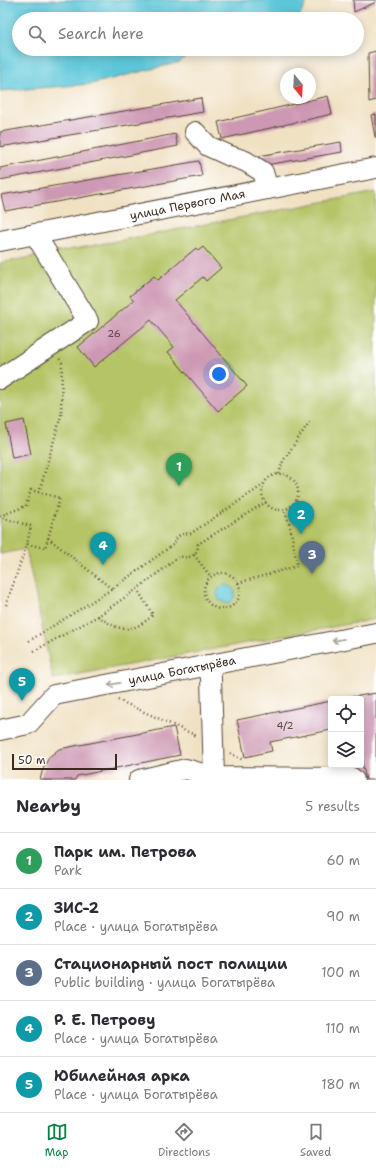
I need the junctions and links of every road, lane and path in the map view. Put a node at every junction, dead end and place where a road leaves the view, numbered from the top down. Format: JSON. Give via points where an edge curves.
{"nodes":[{"id":1,"x":194,"y":132,"type":"dead end"},
{"id":2,"x":376,"y":168,"type":"edge"},
{"id":3,"x":268,"y":189,"type":"junction"},
{"id":4,"x":35,"y":234,"type":"junction"},
{"id":5,"x":0,"y":241,"type":"edge"},
{"id":6,"x":51,"y":346,"type":"junction"},
{"id":7,"x":0,"y":379,"type":"edge"},
{"id":8,"x":310,"y":421,"type":"dead end"},
{"id":9,"x":279,"y":474,"type":"junction"},
{"id":10,"x":263,"y":486,"type":"junction"},
{"id":11,"x":39,"y":492,"type":"junction"},
{"id":12,"x":266,"y":502,"type":"junction"},
{"id":13,"x":284,"y":509,"type":"junction"},
{"id":14,"x":0,"y":516,"type":"edge"},
{"id":15,"x":48,"y":538,"type":"junction"},
{"id":16,"x":27,"y":544,"type":"junction"},
{"id":17,"x":194,"y":555,"type":"junction"},
{"id":18,"x":211,"y":577,"type":"junction"},
{"id":19,"x":238,"y":584,"type":"junction"},
{"id":20,"x":112,"y":589,"type":"junction"},
{"id":21,"x":137,"y":589,"type":"junction"},
{"id":22,"x":6,"y":605,"type":"dead end"},
{"id":23,"x":98,"y":616,"type":"junction"},
{"id":24,"x":376,"y":633,"type":"edge"},
{"id":25,"x":29,"y":641,"type":"dead end"},
{"id":26,"x":34,"y":651,"type":"dead end"},
{"id":27,"x":208,"y":665,"type":"junction"},
{"id":28,"x":116,"y":700,"type":"dead end"},
{"id":29,"x":0,"y":730,"type":"edge"},
{"id":30,"x":213,"y":742,"type":"junction"},
{"id":31,"x":245,"y":762,"type":"dead end"},
{"id":32,"x":214,"y":777,"type":"junction"},
{"id":33,"x":139,"y":780,"type":"edge"},
{"id":34,"x":354,"y":780,"type":"edge"}],
"edges":[{"from":1,"to":3,"type":"street","via":[[208,146],[245,161],[262,172]]},
{"from":2,"to":3,"type":"street","name":"улица Первого Мая"},
{"from":3,"to":4,"type":"street","name":"улица Первого Мая"},
{"from":4,"to":5,"type":"street","name":"улица Первого Мая"},
{"from":4,"to":6,"type":"street","via":[[88,321]]},
{"from":6,"to":7,"type":"street"},
{"from":6,"to":11,"type":"path","via":[[62,363],[61,416]]},
{"from":8,"to":9,"type":"path","via":[[283,461]]},
{"from":9,"to":10,"type":"path","via":[[270,477]]},
{"from":9,"to":13,"type":"path","via":[[292,479],[298,491],[293,504]]},
{"from":10,"to":12,"type":"path"},
{"from":10,"to":20,"type":"path","via":[[190,534],[180,535],[174,544]]},
{"from":11,"to":14,"type":"path","via":[[31,490],[26,506]]},
{"from":11,"to":15,"type":"path","via":[[60,498]]},
{"from":12,"to":13,"type":"path","via":[[274,508]]},
{"from":12,"to":17,"type":"path","via":[[198,544]]},
{"from":13,"to":19,"type":"path","via":[[291,530],[297,566]]},
{"from":14,"to":16,"type":"path","via":[[31,526]]},
{"from":15,"to":16,"type":"path","via":[[45,548]]},
{"from":15,"to":20,"type":"path"},
{"from":16,"to":22,"type":"path"},
{"from":17,"to":18,"type":"path"},
{"from":17,"to":21,"type":"path","via":[[188,558],[180,556]]},
{"from":18,"to":19,"type":"path","via":[[221,573],[228,574]]},
{"from":18,"to":19,"type":"path","via":[[205,585],[205,596],[210,604],[219,609],[230,607],[237,600],[240,590]]},
{"from":20,"to":25,"type":"path"},
{"from":21,"to":23,"type":"path"},
{"from":21,"to":23,"type":"path","via":[[153,615],[149,619],[127,630]]},
{"from":23,"to":26,"type":"path"},
{"from":24,"to":27,"type":"street","name":"улица Богатырёва","one_way":true},
{"from":27,"to":29,"type":"street","name":"улица Богатырёва","one_way":true,"via":[[54,695],[28,724]]},
{"from":27,"to":30,"type":"street","via":[[211,678]]},
{"from":28,"to":30,"type":"path"},
{"from":30,"to":31,"type":"path"},
{"from":30,"to":32,"type":"street"},
{"from":32,"to":33,"type":"street","via":[[186,769]]},
{"from":32,"to":34,"type":"street"}]}
